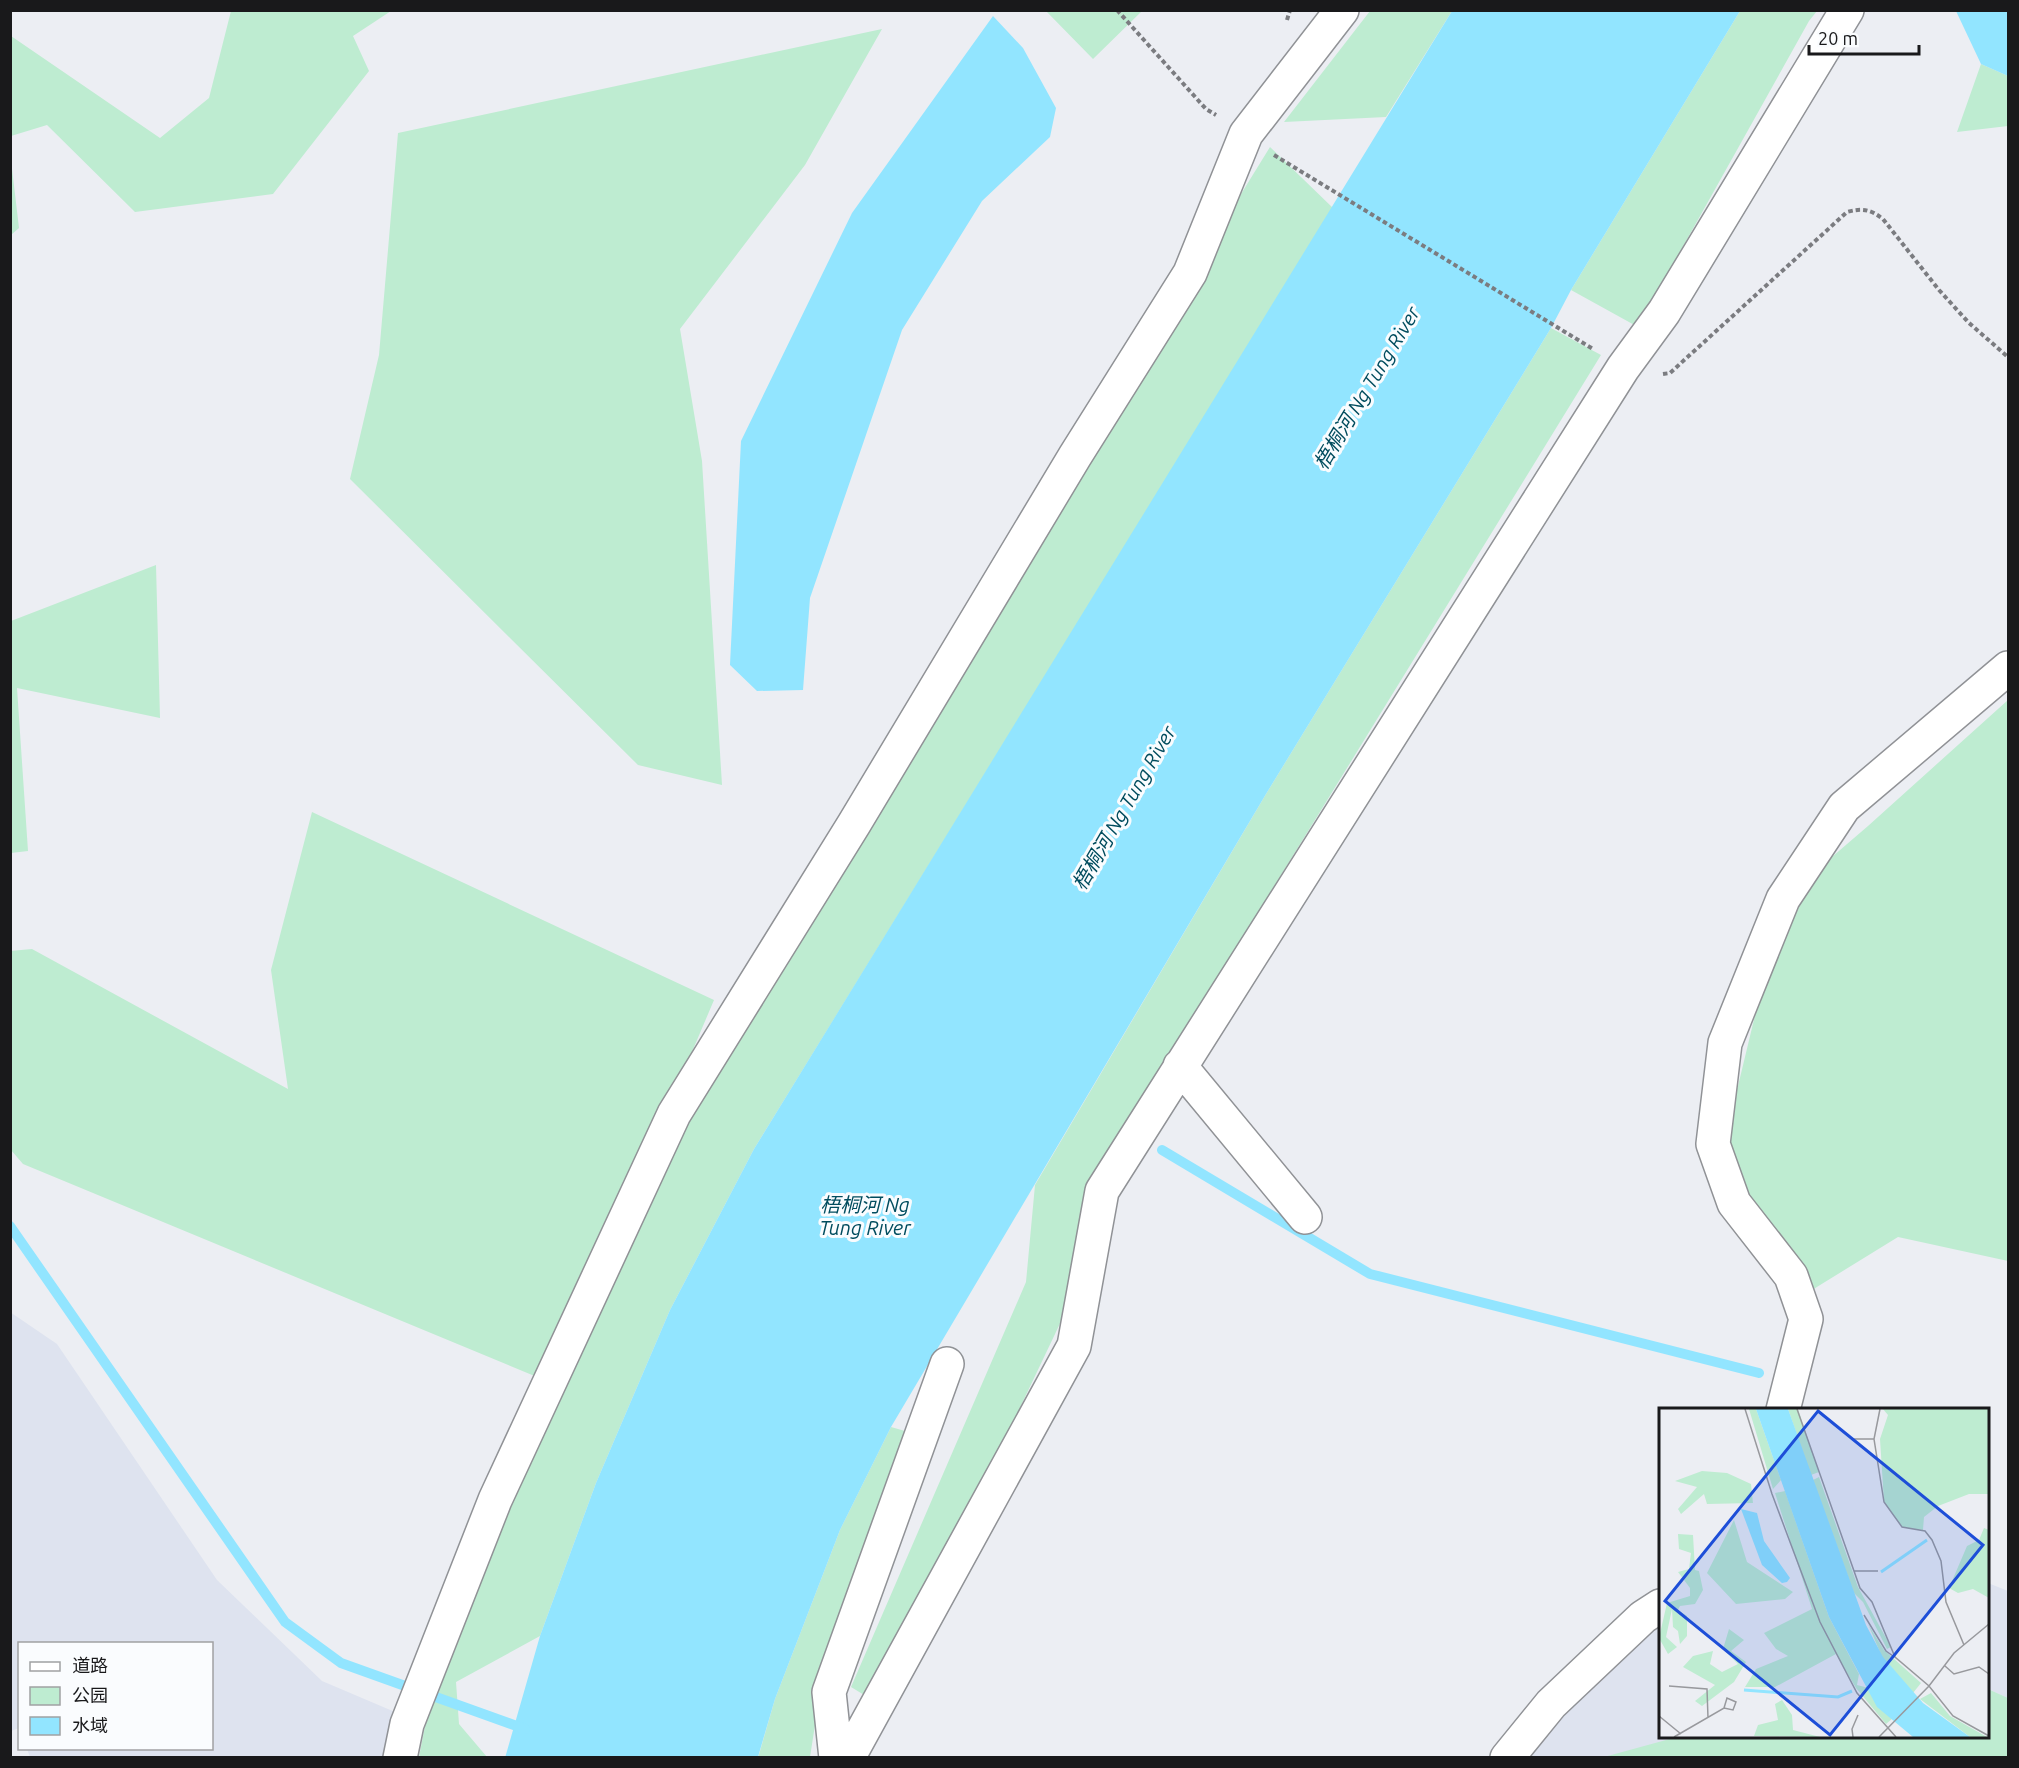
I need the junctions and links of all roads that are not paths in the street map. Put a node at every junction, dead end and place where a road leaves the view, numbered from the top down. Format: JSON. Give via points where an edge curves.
{"nodes":[{"id":1,"x":1342,"y":10,"type":"edge"},
{"id":2,"x":1847,"y":10,"type":"edge"},
{"id":3,"x":2008,"y":668,"type":"edge"},
{"id":4,"x":1180,"y":1066,"type":"junction"},
{"id":5,"x":1305,"y":1217,"type":"dead end"},
{"id":6,"x":948,"y":1364,"type":"dead end"},
{"id":7,"x":1784,"y":1408,"type":"edge"},
{"id":8,"x":1659,"y":1607,"type":"edge"},
{"id":9,"x":400,"y":1758,"type":"edge"},
{"id":10,"x":836,"y":1758,"type":"edge"},
{"id":11,"x":848,"y":1758,"type":"edge"},
{"id":12,"x":1507,"y":1758,"type":"edge"}],
"edges":[{"from":1,"to":9,"type":"street","via":[[1246,134],[1190,273],[674,1114],[495,1500],[407,1724]]},
{"from":2,"to":4,"type":"street","via":[[1664,312],[1610,360]]},
{"from":3,"to":7,"type":"street","via":[[1844,807],[1783,899],[1725,1043],[1713,1144],[1734,1203],[1791,1276],[1806,1319]]},
{"from":4,"to":5,"type":"street"},
{"from":4,"to":11,"type":"street","via":[[1102,1191],[1074,1346]]},
{"from":6,"to":10,"type":"street","via":[[829,1692]]},
{"from":8,"to":12,"type":"street","via":[[1643,1617],[1551,1704]]}]}
